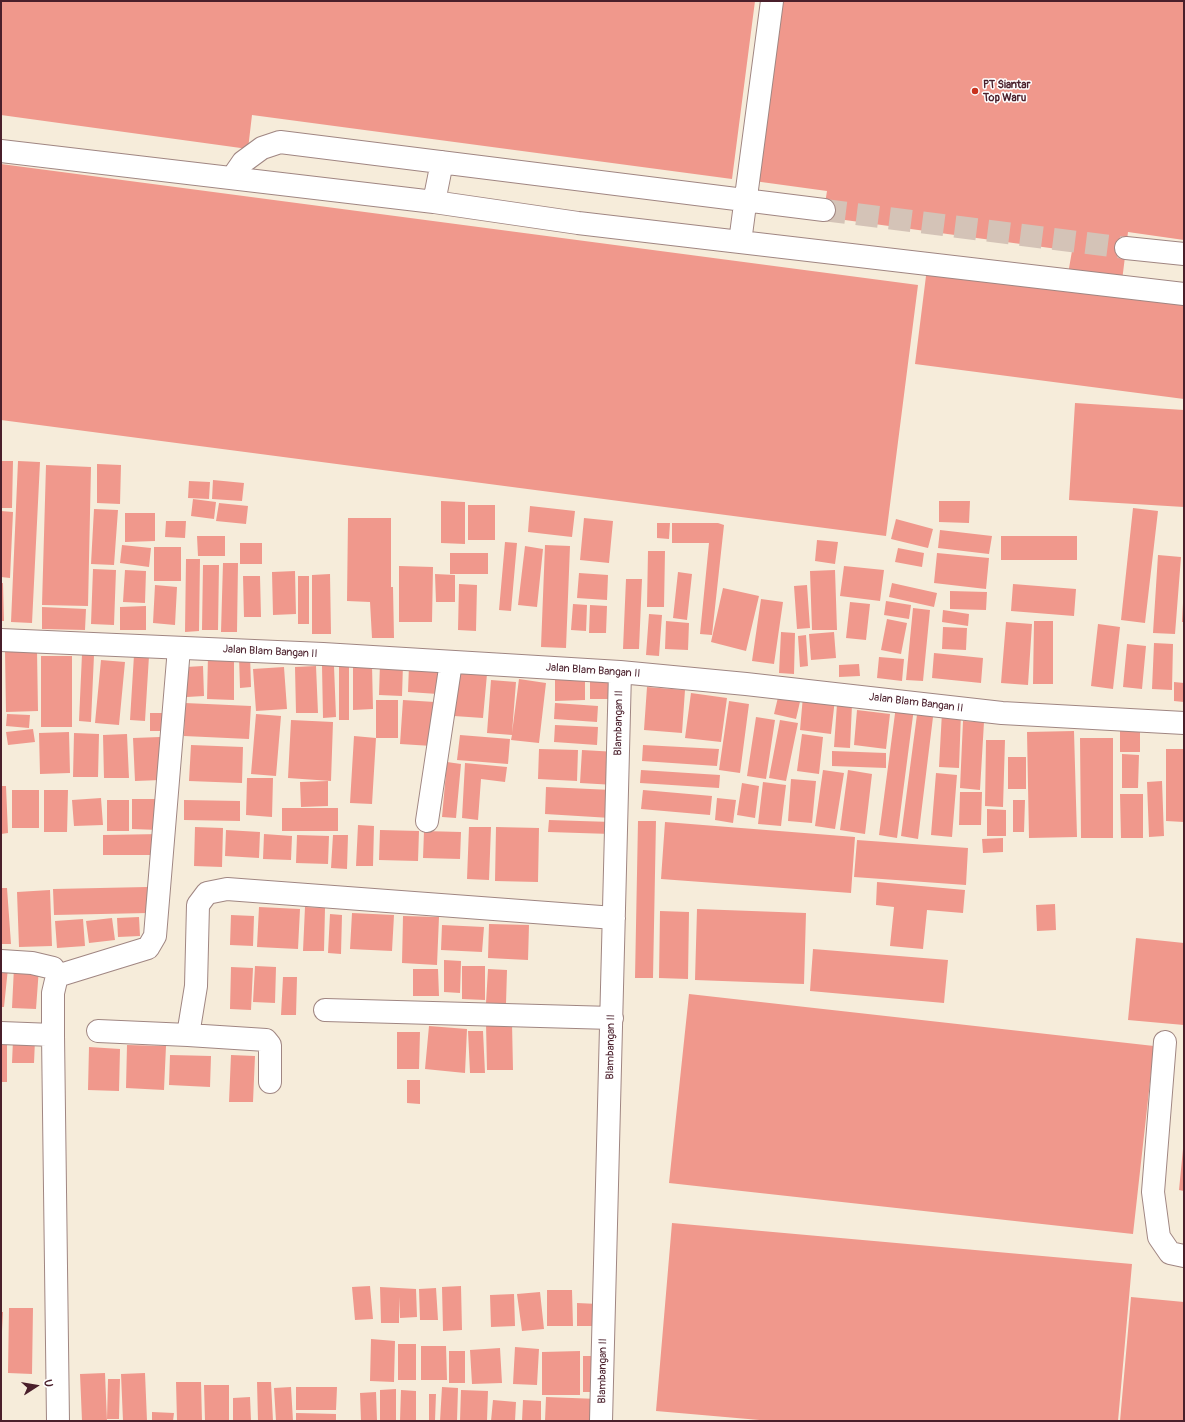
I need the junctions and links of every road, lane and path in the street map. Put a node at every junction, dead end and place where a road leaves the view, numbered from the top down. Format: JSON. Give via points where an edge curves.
{"nodes":[{"id":1,"x":772,"y":1,"type":"edge"},
{"id":2,"x":1,"y":151,"type":"edge"},
{"id":3,"x":442,"y":162,"type":"junction"},
{"id":4,"x":232,"y":178,"type":"junction"},
{"id":5,"x":747,"y":201,"type":"junction"},
{"id":6,"x":434,"y":202,"type":"junction"},
{"id":7,"x":824,"y":210,"type":"tunnel mouth"},
{"id":8,"x":740,"y":242,"type":"junction"},
{"id":9,"x":1126,"y":248,"type":"tunnel mouth"},
{"id":10,"x":1184,"y":254,"type":"edge"},
{"id":11,"x":1184,"y":294,"type":"edge"},
{"id":12,"x":1,"y":640,"type":"edge"},
{"id":13,"x":179,"y":648,"type":"junction"},
{"id":14,"x":451,"y":662,"type":"junction"},
{"id":15,"x":620,"y":672,"type":"junction"},
{"id":16,"x":1184,"y":723,"type":"edge"},
{"id":17,"x":427,"y":821,"type":"dead end"},
{"id":18,"x":614,"y":918,"type":"junction"},
{"id":19,"x":1,"y":960,"type":"edge"},
{"id":20,"x":57,"y":976,"type":"junction"},
{"id":21,"x":325,"y":1010,"type":"dead end"},
{"id":22,"x":612,"y":1018,"type":"junction"},
{"id":23,"x":98,"y":1031,"type":"dead end"},
{"id":24,"x":1,"y":1033,"type":"edge"},
{"id":25,"x":53,"y":1035,"type":"junction"},
{"id":26,"x":188,"y":1035,"type":"junction"},
{"id":27,"x":1165,"y":1042,"type":"dead end"},
{"id":28,"x":270,"y":1082,"type":"dead end"},
{"id":29,"x":1184,"y":1256,"type":"edge"},
{"id":30,"x":58,"y":1421,"type":"edge"},
{"id":31,"x":602,"y":1421,"type":"edge"}],
"edges":[{"from":1,"to":5,"type":"street"},
{"from":2,"to":4,"type":"street"},
{"from":3,"to":4,"type":"street","via":[[280,142],[262,148],[248,159]]},
{"from":3,"to":5,"type":"street"},
{"from":3,"to":6,"type":"street"},
{"from":4,"to":6,"type":"street"},
{"from":5,"to":7,"type":"street"},
{"from":5,"to":8,"type":"street"},
{"from":6,"to":8,"type":"street","via":[[578,223]]},
{"from":8,"to":11,"type":"street"},
{"from":9,"to":10,"type":"street"},
{"from":12,"to":13,"type":"street","name":"Jalan Blam Bangan II"},
{"from":13,"to":14,"type":"street","name":"Jalan Blam Bangan II"},
{"from":13,"to":20,"type":"street","via":[[155,936],[148,948]]},
{"from":14,"to":15,"type":"street","name":"Jalan Blam Bangan II"},
{"from":14,"to":17,"type":"street"},
{"from":15,"to":16,"type":"street","name":"Jalan Blam Bangan II","via":[[1002,713]]},
{"from":15,"to":18,"type":"street","name":"Blambangan II"},
{"from":18,"to":22,"type":"street","name":"Blambangan II"},
{"from":18,"to":26,"type":"street","via":[[227,889],[207,893],[198,905],[196,986]]},
{"from":19,"to":20,"type":"street","via":[[32,962],[53,968]]},
{"from":20,"to":25,"type":"street","via":[[53,993]]},
{"from":21,"to":22,"type":"street"},
{"from":22,"to":31,"type":"street","name":"Blambangan II"},
{"from":23,"to":26,"type":"street"},
{"from":24,"to":25,"type":"street"},
{"from":25,"to":30,"type":"street"},
{"from":26,"to":28,"type":"street","via":[[266,1040],[270,1045]]},
{"from":27,"to":29,"type":"street","via":[[1153,1192],[1159,1237],[1170,1253]]}]}
